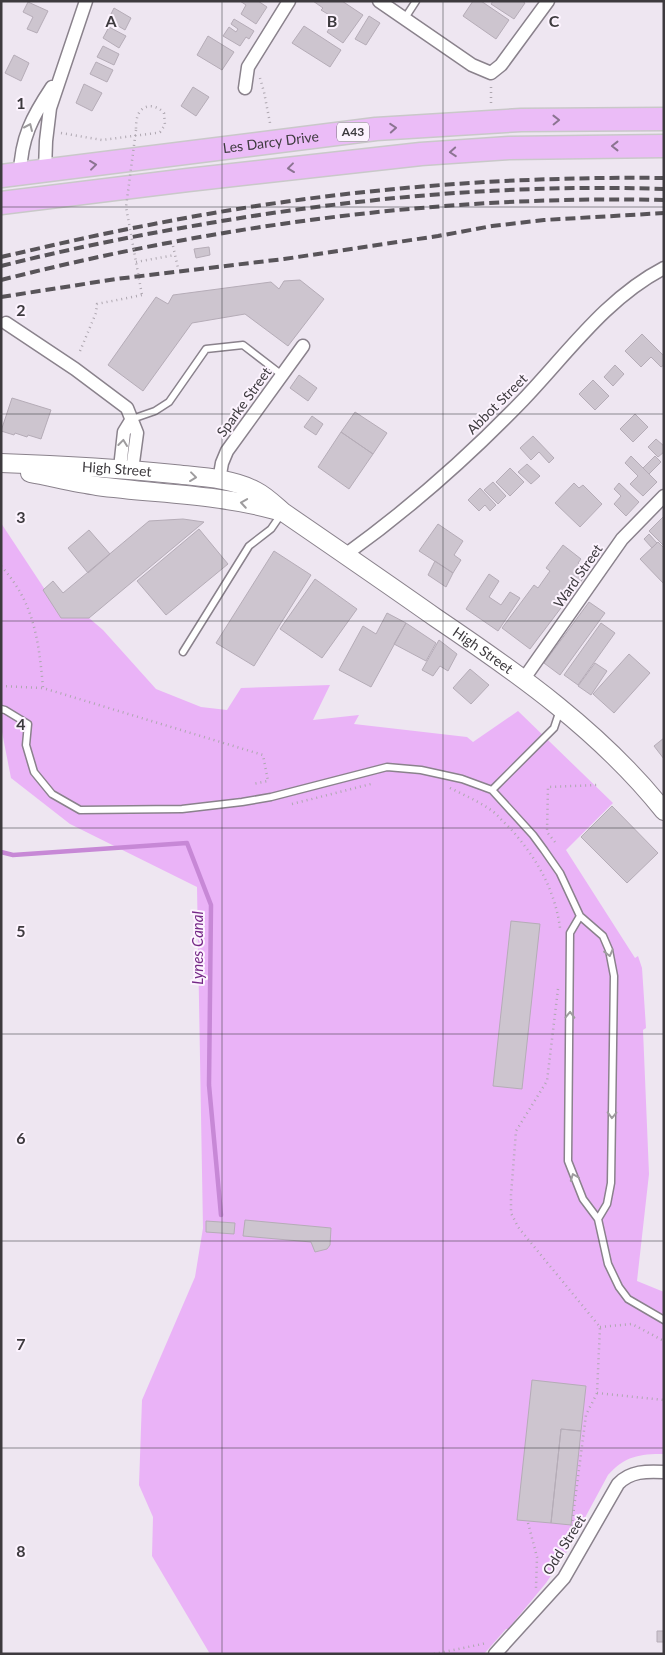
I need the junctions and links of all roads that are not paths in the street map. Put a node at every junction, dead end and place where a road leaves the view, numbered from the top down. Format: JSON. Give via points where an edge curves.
{"nodes":[{"id":1,"x":86,"y":1,"type":"edge"},
{"id":2,"x":289,"y":1,"type":"edge"},
{"id":3,"x":380,"y":1,"type":"edge"},
{"id":4,"x":416,"y":1,"type":"edge"},
{"id":5,"x":548,"y":1,"type":"edge"},
{"id":6,"x":405,"y":18,"type":"junction"},
{"id":7,"x":64,"y":65,"type":"junction"},
{"id":8,"x":245,"y":88,"type":"dead end"},
{"id":9,"x":664,"y":119,"type":"edge"},
{"id":10,"x":664,"y":146,"type":"edge"},
{"id":11,"x":45,"y":171,"type":"junction"},
{"id":12,"x":10,"y":175,"type":"edge"},
{"id":13,"x":47,"y":198,"type":"junction"},
{"id":14,"x":10,"y":203,"type":"edge"},
{"id":15,"x":664,"y":268,"type":"edge"},
{"id":16,"x":6,"y":323,"type":"dead end"},
{"id":17,"x":302,"y":346,"type":"dead end"},
{"id":18,"x":282,"y":375,"type":"junction"},
{"id":19,"x":132,"y":419,"type":"junction"},
{"id":20,"x":1,"y":463,"type":"edge"},
{"id":21,"x":1,"y":468,"type":"edge"},
{"id":22,"x":126,"y":472,"type":"junction"},
{"id":23,"x":52,"y":477,"type":"junction"},
{"id":24,"x":219,"y":480,"type":"junction"},
{"id":25,"x":205,"y":496,"type":"junction"},
{"id":26,"x":664,"y":496,"type":"edge"},
{"id":27,"x":283,"y":512,"type":"junction"},
{"id":28,"x":345,"y":555,"type":"junction"},
{"id":29,"x":183,"y":652,"type":"dead end"},
{"id":30,"x":523,"y":680,"type":"junction"},
{"id":31,"x":561,"y":708,"type":"junction"},
{"id":32,"x":1,"y":709,"type":"edge"},
{"id":33,"x":492,"y":790,"type":"junction"},
{"id":34,"x":664,"y":811,"type":"edge"},
{"id":35,"x":580,"y":916,"type":"junction"},
{"id":36,"x":598,"y":1218,"type":"junction"},
{"id":37,"x":664,"y":1320,"type":"edge"},
{"id":38,"x":664,"y":1472,"type":"edge"},
{"id":39,"x":494,"y":1648,"type":"edge"}],
"edges":[{"from":1,"to":7,"type":"street"},
{"from":2,"to":8,"type":"street","via":[[248,67]]},
{"from":3,"to":6,"type":"street"},
{"from":4,"to":6,"type":"lane"},
{"from":5,"to":6,"type":"street","via":[[501,65],[490,73],[472,65]]},
{"from":7,"to":11,"type":"street","via":[[50,108]]},
{"from":12,"to":7,"type":"street","one_way":true,"via":[[34,114]]},
{"from":11,"to":9,"type":"highway","name":"Les Darcy Drive","number":"A43","one_way":true,"via":[[376,129],[520,120]]},
{"from":10,"to":13,"type":"highway","name":"Les Darcy Drive","number":"A43","one_way":true,"via":[[509,148],[421,154]]},
{"from":11,"to":12,"type":"highway","name":"Les Darcy Drive","number":"A43"},
{"from":11,"to":13,"type":"highway"},
{"from":12,"to":14,"type":"highway"},
{"from":13,"to":14,"type":"highway","name":"Les Darcy Drive","number":"A43"},
{"from":15,"to":28,"type":"street","name":"Abbot Street","via":[[648,276],[612,305],[522,401],[439,481]]},
{"from":16,"to":19,"type":"street","via":[[124,404]]},
{"from":17,"to":18,"type":"street","name":"Sparke Street"},
{"from":18,"to":19,"type":"lane","via":[[243,345],[206,349],[169,402]]},
{"from":18,"to":24,"type":"street","name":"Sparke Street","via":[[227,451]]},
{"from":19,"to":22,"type":"street","via":[[124,432]]},
{"from":20,"to":22,"type":"main road","name":"High Street"},
{"from":21,"to":23,"type":"main road","name":"High Street"},
{"from":22,"to":23,"type":"main road"},
{"from":22,"to":24,"type":"main road","name":"High Street","one_way":true},
{"from":22,"to":25,"type":"main road"},
{"from":23,"to":25,"type":"main road","name":"High Street","via":[[97,486]]},
{"from":24,"to":27,"type":"main road","name":"High Street","via":[[258,492]]},
{"from":27,"to":25,"type":"main road","name":"High Street","one_way":true},
{"from":26,"to":30,"type":"street","name":"Ward Street","via":[[622,539]]},
{"from":27,"to":28,"type":"main road","name":"High Street"},
{"from":27,"to":29,"type":"lane","via":[[271,529],[249,546]]},
{"from":28,"to":30,"type":"main road","name":"High Street"},
{"from":30,"to":31,"type":"main road","name":"High Street"},
{"from":31,"to":33,"type":"lane","via":[[554,728]]},
{"from":31,"to":34,"type":"main road","name":"High Street","via":[[611,752]]},
{"from":32,"to":33,"type":"lane","via":[[28,724],[26,745],[34,772],[52,794],[80,810],[182,809],[242,802],[388,767],[422,770]]},
{"from":33,"to":35,"type":"lane","via":[[544,850],[560,873]]},
{"from":36,"to":35,"type":"lane","one_way":true,"via":[[582,1200],[568,1161],[570,933]]},
{"from":35,"to":36,"type":"lane","one_way":true,"via":[[603,936],[614,976],[611,1183],[607,1204]]},
{"from":36,"to":37,"type":"lane","via":[[608,1264],[628,1299]]},
{"from":38,"to":39,"type":"street","name":"Odd Street","via":[[632,1474],[618,1484],[564,1578]]}]}
